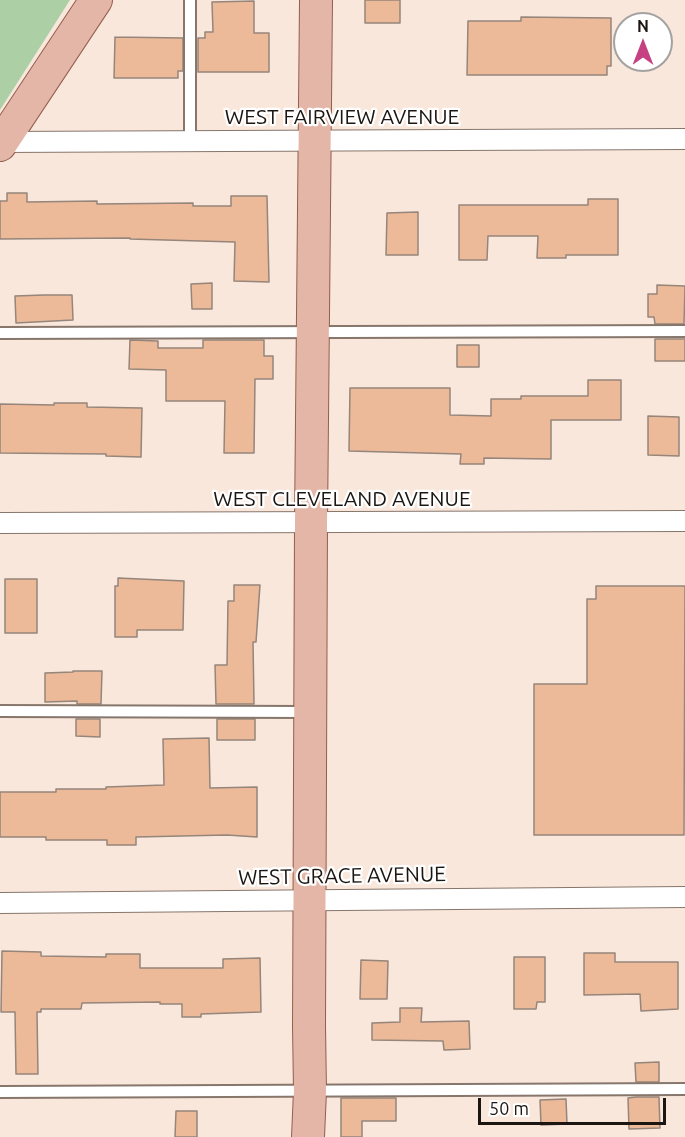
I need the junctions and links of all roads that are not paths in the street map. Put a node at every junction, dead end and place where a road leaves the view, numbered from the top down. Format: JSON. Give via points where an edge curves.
{"nodes":[{"id":1,"x":96,"y":0,"type":"edge"},
{"id":2,"x":190,"y":0,"type":"edge"},
{"id":3,"x":316,"y":0,"type":"edge"},
{"id":4,"x":685,"y":139,"type":"edge"},
{"id":5,"x":190,"y":141,"type":"junction"},
{"id":6,"x":315,"y":141,"type":"junction"},
{"id":7,"x":1,"y":143,"type":"edge"},
{"id":8,"x":313,"y":331,"type":"junction"},
{"id":9,"x":685,"y":331,"type":"edge"},
{"id":10,"x":0,"y":333,"type":"edge"},
{"id":11,"x":685,"y":521,"type":"edge"},
{"id":12,"x":0,"y":523,"type":"edge"},
{"id":13,"x":311,"y":524,"type":"junction"},
{"id":14,"x":0,"y":711,"type":"edge"},
{"id":15,"x":310,"y":712,"type":"junction"},
{"id":16,"x":685,"y":897,"type":"edge"},
{"id":17,"x":309,"y":900,"type":"junction"},
{"id":18,"x":0,"y":903,"type":"edge"},
{"id":19,"x":685,"y":1089,"type":"edge"},
{"id":20,"x":310,"y":1091,"type":"junction"},
{"id":21,"x":0,"y":1092,"type":"edge"},
{"id":22,"x":308,"y":1137,"type":"edge"}],
"edges":[{"from":1,"to":7,"type":"main road"},
{"from":2,"to":5,"type":"lane"},
{"from":3,"to":6,"type":"main road"},
{"from":4,"to":6,"type":"street","name":"WEST FAIRVIEW AVENUE"},
{"from":5,"to":6,"type":"street","name":"WEST FAIRVIEW AVENUE"},
{"from":5,"to":7,"type":"street","name":"WEST FAIRVIEW AVENUE"},
{"from":6,"to":8,"type":"main road"},
{"from":8,"to":9,"type":"lane"},
{"from":8,"to":10,"type":"lane"},
{"from":8,"to":13,"type":"main road"},
{"from":11,"to":13,"type":"street","name":"WEST CLEVELAND AVENUE"},
{"from":12,"to":13,"type":"street","name":"WEST CLEVELAND AVENUE"},
{"from":13,"to":15,"type":"main road"},
{"from":14,"to":15,"type":"lane"},
{"from":15,"to":17,"type":"main road"},
{"from":16,"to":17,"type":"street","name":"WEST GRACE AVENUE"},
{"from":17,"to":18,"type":"street","name":"WEST GRACE AVENUE"},
{"from":17,"to":20,"type":"main road"},
{"from":19,"to":20,"type":"lane"},
{"from":20,"to":21,"type":"lane"},
{"from":20,"to":22,"type":"main road"}]}
